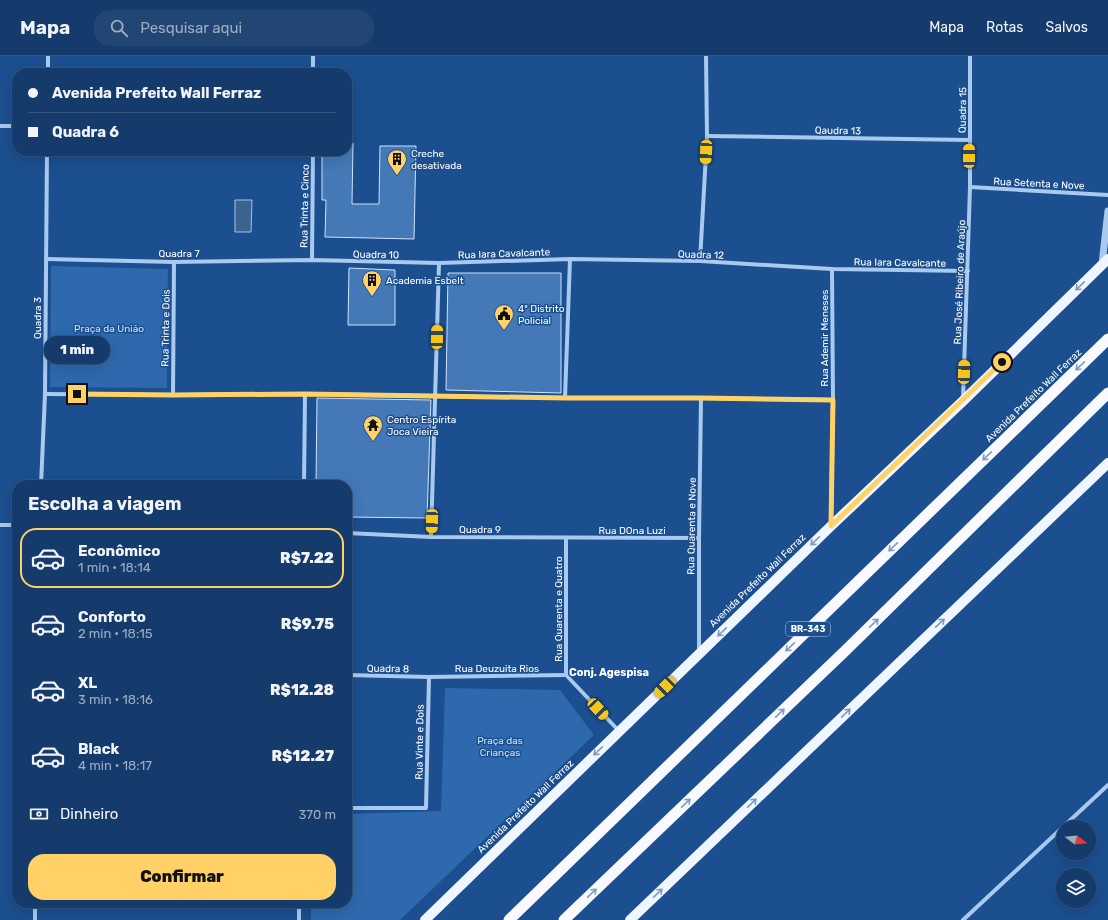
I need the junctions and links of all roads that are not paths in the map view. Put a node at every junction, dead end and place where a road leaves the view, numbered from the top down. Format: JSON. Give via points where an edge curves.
{"nodes":[{"id":1,"x":48,"y":56,"type":"edge"},
{"id":2,"x":313,"y":56,"type":"edge"},
{"id":3,"x":706,"y":56,"type":"edge"},
{"id":4,"x":970,"y":56,"type":"edge"},
{"id":5,"x":48,"y":68,"type":"edge"},
{"id":6,"x":313,"y":68,"type":"edge"},
{"id":7,"x":0,"y":126,"type":"edge"},
{"id":8,"x":12,"y":126,"type":"edge"},
{"id":9,"x":707,"y":136,"type":"junction"},
{"id":10,"x":969,"y":140,"type":"junction"},
{"id":11,"x":47,"y":156,"type":"edge"},
{"id":12,"x":313,"y":156,"type":"edge"},
{"id":13,"x":970,"y":188,"type":"junction"},
{"id":14,"x":1108,"y":195,"type":"edge"},
{"id":15,"x":1108,"y":211,"type":"edge"},
{"id":16,"x":46,"y":259,"type":"junction"},
{"id":17,"x":570,"y":259,"type":"junction"},
{"id":18,"x":312,"y":260,"type":"junction"},
{"id":19,"x":700,"y":261,"type":"junction"},
{"id":20,"x":174,"y":262,"type":"junction"},
{"id":21,"x":1105,"y":262,"type":"edge"},
{"id":22,"x":439,"y":263,"type":"junction"},
{"id":23,"x":832,"y":269,"type":"junction"},
{"id":24,"x":968,"y":271,"type":"junction"},
{"id":25,"x":1108,"y":339,"type":"edge"},
{"id":26,"x":1108,"y":393,"type":"edge"},
{"id":27,"x":45,"y":394,"type":"junction"},
{"id":28,"x":305,"y":394,"type":"junction"},
{"id":29,"x":173,"y":395,"type":"junction"},
{"id":30,"x":436,"y":396,"type":"junction"},
{"id":31,"x":566,"y":398,"type":"junction"},
{"id":32,"x":701,"y":398,"type":"junction"},
{"id":33,"x":833,"y":400,"type":"junction"},
{"id":34,"x":963,"y":401,"type":"junction"},
{"id":35,"x":1108,"y":463,"type":"edge"},
{"id":36,"x":41,"y":480,"type":"edge"},
{"id":37,"x":304,"y":480,"type":"edge"},
{"id":38,"x":0,"y":525,"type":"edge"},
{"id":39,"x":12,"y":525,"type":"edge"},
{"id":40,"x":831,"y":526,"type":"junction"},
{"id":41,"x":352,"y":533,"type":"edge"},
{"id":42,"x":431,"y":537,"type":"junction"},
{"id":43,"x":566,"y":538,"type":"junction"},
{"id":44,"x":699,"y":538,"type":"junction"},
{"id":45,"x":699,"y":653,"type":"junction"},
{"id":46,"x":352,"y":675,"type":"edge"},
{"id":47,"x":566,"y":675,"type":"junction"},
{"id":48,"x":429,"y":676,"type":"junction"},
{"id":49,"x":619,"y":731,"type":"junction"},
{"id":50,"x":1108,"y":785,"type":"edge"},
{"id":51,"x":352,"y":808,"type":"edge"},
{"id":52,"x":35,"y":908,"type":"edge"},
{"id":53,"x":299,"y":908,"type":"edge"},
{"id":54,"x":35,"y":920,"type":"edge"},
{"id":55,"x":299,"y":920,"type":"edge"},
{"id":56,"x":425,"y":920,"type":"edge"},
{"id":57,"x":509,"y":920,"type":"edge"},
{"id":58,"x":564,"y":920,"type":"edge"},
{"id":59,"x":630,"y":920,"type":"edge"},
{"id":60,"x":963,"y":920,"type":"edge"}],
"edges":[{"from":1,"to":5,"type":"street"},
{"from":2,"to":6,"type":"street"},
{"from":3,"to":9,"type":"street"},
{"from":4,"to":10,"type":"street","name":"Quadra 15"},
{"from":7,"to":8,"type":"street"},
{"from":9,"to":10,"type":"street","name":"Qaudra 13"},
{"from":9,"to":19,"type":"street"},
{"from":10,"to":13,"type":"street","name":"Quadra 15"},
{"from":11,"to":16,"type":"street","name":"Quadra 3"},
{"from":12,"to":18,"type":"street","name":"Rua Trinta e Cinco"},
{"from":13,"to":14,"type":"street","name":"Rua Setenta e Nove"},
{"from":13,"to":24,"type":"street","name":"Rua José Ribeiro de Araújo"},
{"from":15,"to":21,"type":"street"},
{"from":16,"to":20,"type":"street","name":"Quadra 7"},
{"from":16,"to":27,"type":"street","name":"Quadra 3"},
{"from":17,"to":19,"type":"street","name":"Quadra 12"},
{"from":17,"to":22,"type":"street","name":"Rua Iara Cavalcante"},
{"from":17,"to":31,"type":"street"},
{"from":18,"to":20,"type":"street","name":"Quadra 7"},
{"from":18,"to":22,"type":"street","name":"Quadra 10"},
{"from":19,"to":23,"type":"street","name":"Quadra 12"},
{"from":20,"to":29,"type":"street","name":"Rua Trinta e Dois"},
{"from":21,"to":34,"type":"main road","name":"Avenida Prefeito Wall Ferraz","one_way":true},
{"from":22,"to":30,"type":"street"},
{"from":23,"to":24,"type":"street","name":"Rua Iara Cavalcante"},
{"from":23,"to":33,"type":"street","name":"Rua Ademir Meneses"},
{"from":24,"to":34,"type":"street","name":"Rua José Ribeiro de Araújo"},
{"from":25,"to":57,"type":"highway","name":"Avenida Prefeito Wall Ferraz","number":"BR-343","one_way":true},
{"from":58,"to":26,"type":"highway","one_way":true,"via":[[844,652]]},
{"from":27,"to":29,"type":"street"},
{"from":27,"to":36,"type":"street","name":"Quadra 3"},
{"from":28,"to":29,"type":"street"},
{"from":28,"to":30,"type":"street"},
{"from":28,"to":37,"type":"street"},
{"from":30,"to":31,"type":"street"},
{"from":30,"to":42,"type":"street"},
{"from":31,"to":32,"type":"street"},
{"from":32,"to":33,"type":"street"},
{"from":32,"to":44,"type":"street","name":"Rua Quarenta e Nove"},
{"from":33,"to":40,"type":"street","name":"Rua Ademir Meneses"},
{"from":34,"to":40,"type":"main road","name":"Avenida Prefeito Wall Ferraz"},
{"from":59,"to":35,"type":"main road","one_way":true},
{"from":38,"to":39,"type":"street"},
{"from":40,"to":45,"type":"main road","name":"Avenida Prefeito Wall Ferraz","one_way":true},
{"from":41,"to":42,"type":"street","name":"Quadra 9"},
{"from":42,"to":43,"type":"street","name":"Quadra 9"},
{"from":43,"to":44,"type":"street","name":"Rua DOna Luzi"},
{"from":43,"to":47,"type":"street","name":"Rua Quarenta e Quatro"},
{"from":44,"to":45,"type":"street","name":"Rua Quarenta e Nove"},
{"from":45,"to":49,"type":"main road","name":"Avenida Prefeito Wall Ferraz"},
{"from":46,"to":48,"type":"street","name":"Quadra 8"},
{"from":47,"to":48,"type":"street","name":"Rua Deuzuita Rios"},
{"from":47,"to":49,"type":"street","name":"Rua Quarenta e Quatro"},
{"from":48,"to":51,"type":"street","name":"Rua Vinte e Dois","via":[[426,808]]},
{"from":49,"to":56,"type":"main road","name":"Avenida Prefeito Wall Ferraz","one_way":true},
{"from":50,"to":60,"type":"street"},
{"from":52,"to":54,"type":"street"},
{"from":53,"to":55,"type":"street"}]}
